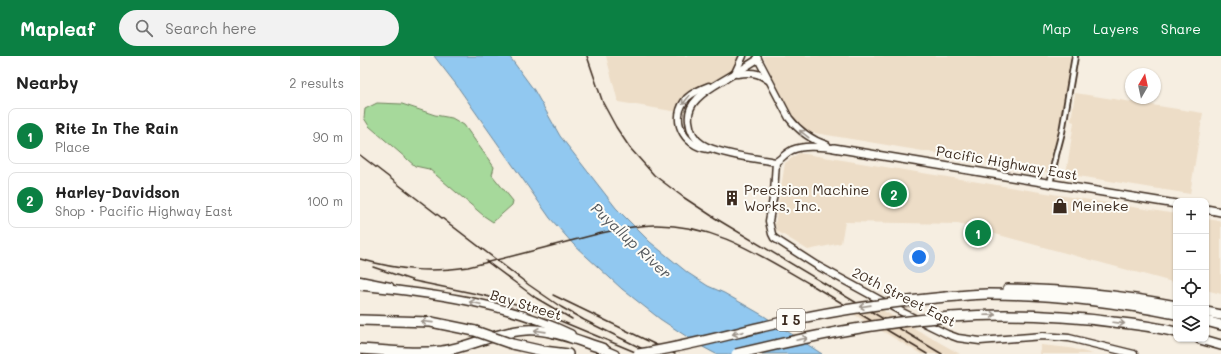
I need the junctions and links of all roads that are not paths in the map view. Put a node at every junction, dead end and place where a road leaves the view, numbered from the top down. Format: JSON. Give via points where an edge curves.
{"nodes":[{"id":1,"x":743,"y":56,"type":"edge"},
{"id":2,"x":1075,"y":56,"type":"edge"},
{"id":3,"x":758,"y":58,"type":"edge"},
{"id":4,"x":734,"y":75,"type":"junction"},
{"id":5,"x":769,"y":81,"type":"junction"},
{"id":6,"x":720,"y":82,"type":"junction"},
{"id":7,"x":834,"y":148,"type":"junction"},
{"id":8,"x":713,"y":149,"type":"junction"},
{"id":9,"x":776,"y":162,"type":"junction"},
{"id":10,"x":1050,"y":184,"type":"junction"},
{"id":11,"x":1173,"y":204,"type":"edge"},
{"id":12,"x":1209,"y":210,"type":"edge"},
{"id":13,"x":1221,"y":212,"type":"edge"},
{"id":14,"x":360,"y":280,"type":"edge"},
{"id":15,"x":360,"y":286,"type":"edge"},
{"id":16,"x":425,"y":293,"type":"junction"},
{"id":17,"x":988,"y":294,"type":"junction"},
{"id":18,"x":1173,"y":305,"type":"edge"},
{"id":19,"x":1209,"y":312,"type":"edge"},
{"id":20,"x":1173,"y":313,"type":"edge"},
{"id":21,"x":1221,"y":314,"type":"edge"},
{"id":22,"x":360,"y":320,"type":"edge"},
{"id":23,"x":1209,"y":322,"type":"edge"},
{"id":24,"x":1221,"y":325,"type":"edge"},
{"id":25,"x":1173,"y":331,"type":"edge"},
{"id":26,"x":1209,"y":342,"type":"edge"},
{"id":27,"x":1221,"y":345,"type":"edge"},
{"id":28,"x":360,"y":349,"type":"edge"},
{"id":29,"x":604,"y":349,"type":"junction"},
{"id":30,"x":568,"y":354,"type":"edge"},
{"id":31,"x":615,"y":354,"type":"edge"},
{"id":32,"x":638,"y":354,"type":"edge"},
{"id":33,"x":736,"y":354,"type":"edge"},
{"id":34,"x":1134,"y":354,"type":"edge"}],
"edges":[{"from":1,"to":4,"type":"street"},
{"from":2,"to":10,"type":"street"},
{"from":3,"to":4,"type":"street"},
{"from":3,"to":5,"type":"street"},
{"from":4,"to":5,"type":"street","via":[[755,73]]},
{"from":4,"to":6,"type":"street"},
{"from":7,"to":5,"type":"street","one_way":true,"via":[[808,137],[794,125]]},
{"from":6,"to":8,"type":"street","via":[[696,99],[689,114],[693,135]]},
{"from":6,"to":8,"type":"street","one_way":true,"via":[[690,95],[681,107],[679,116],[682,132],[689,142],[700,148]]},
{"from":7,"to":9,"type":"street","via":[[798,148]]},
{"from":7,"to":10,"type":"main road","name":"Pacific Highway East"},
{"from":8,"to":9,"type":"street"},
{"from":9,"to":34,"type":"street","name":"20th Street East","via":[[769,221],[774,238],[816,265],[902,312],[935,329],[963,339],[1062,337]]},
{"from":10,"to":11,"type":"main road","name":"Pacific Highway East"},
{"from":12,"to":13,"type":"main road"},
{"from":14,"to":16,"type":"street","name":"Bay Street"},
{"from":15,"to":16,"type":"main road","name":"Bay Street"},
{"from":29,"to":16,"type":"main road","name":"Bay Street","one_way":true,"via":[[524,315]]},
{"from":17,"to":18,"type":"highway","via":[[1002,289],[1062,291],[1108,294]]},
{"from":17,"to":20,"type":"highway","number":"I 5","via":[[1076,299]]},
{"from":17,"to":32,"type":"highway","number":"I 5","one_way":true,"bridge":true,"via":[[894,302],[816,315]]},
{"from":19,"to":21,"type":"highway"},
{"from":30,"to":22,"type":"highway","one_way":true,"bridge":true,"via":[[512,344],[475,331],[444,324],[424,321]]},
{"from":23,"to":24,"type":"highway"},
{"from":33,"to":25,"type":"highway","number":"I 5","one_way":true,"bridge":true,"via":[[829,333],[908,321],[994,314],[1055,316]]},
{"from":26,"to":27,"type":"highway"},
{"from":29,"to":28,"type":"highway","one_way":true,"via":[[536,330],[510,332],[437,352]]},
{"from":29,"to":31,"type":"main road","name":"Bay Street"}]}
